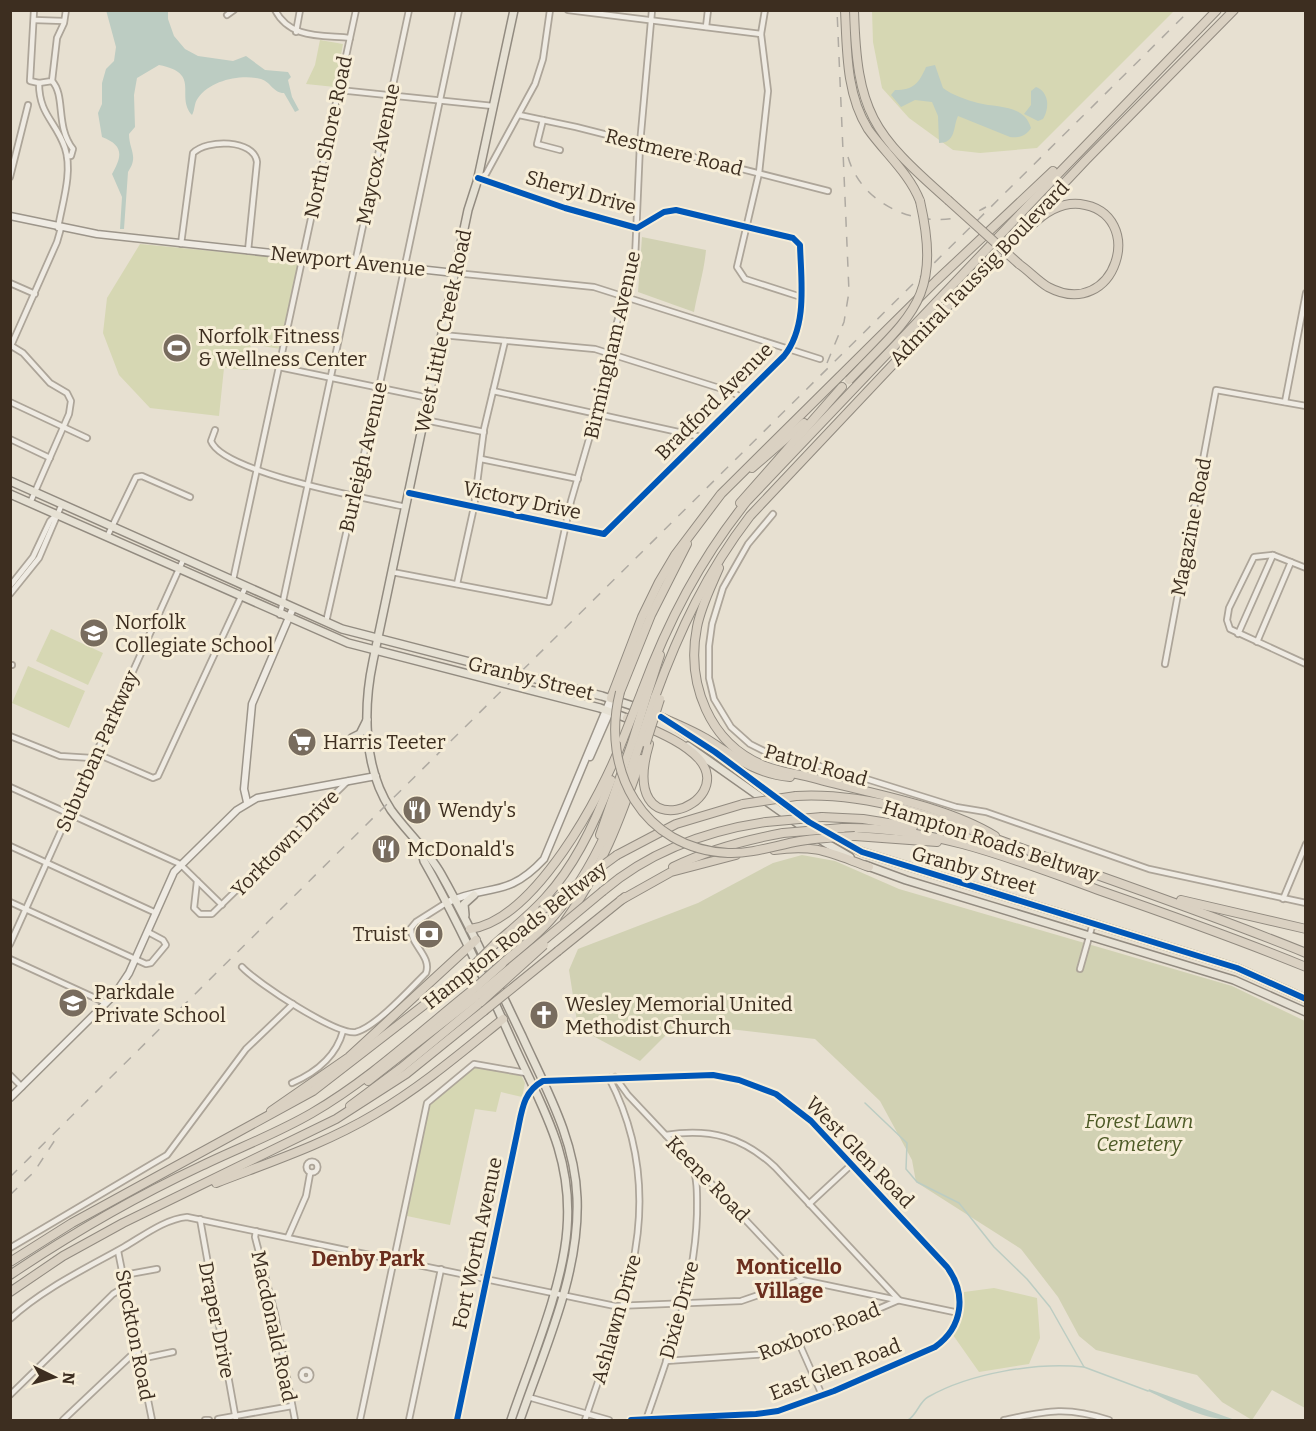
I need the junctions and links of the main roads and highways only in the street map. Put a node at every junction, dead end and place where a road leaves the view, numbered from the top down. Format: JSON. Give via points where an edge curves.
{"nodes":[{"id":1,"x":514,"y":10,"type":"edge"},
{"id":2,"x":845,"y":10,"type":"edge"},
{"id":3,"x":854,"y":10,"type":"edge"},
{"id":4,"x":1215,"y":10,"type":"edge"},
{"id":5,"x":1234,"y":10,"type":"edge"},
{"id":6,"x":1156,"y":71,"type":"junction"},
{"id":7,"x":936,"y":319,"type":"junction"},
{"id":8,"x":843,"y":387,"type":"junction"},
{"id":9,"x":10,"y":481,"type":"edge"},
{"id":10,"x":12,"y":498,"type":"edge"},
{"id":11,"x":708,"y":512,"type":"junction"},
{"id":12,"x":695,"y":530,"type":"junction"},
{"id":13,"x":731,"y":542,"type":"junction"},
{"id":14,"x":709,"y":552,"type":"junction"},
{"id":15,"x":377,"y":640,"type":"junction"},
{"id":16,"x":375,"y":651,"type":"junction"},
{"id":17,"x":651,"y":695,"type":"junction"},
{"id":18,"x":610,"y":698,"type":"junction"},
{"id":19,"x":368,"y":717,"type":"junction"},
{"id":20,"x":630,"y":717,"type":"junction"},
{"id":21,"x":662,"y":717,"type":"junction"},
{"id":22,"x":352,"y":738,"type":"dead end"},
{"id":23,"x":636,"y":741,"type":"junction"},
{"id":24,"x":819,"y":780,"type":"junction"},
{"id":25,"x":1007,"y":844,"type":"junction"},
{"id":26,"x":421,"y":849,"type":"junction"},
{"id":27,"x":986,"y":850,"type":"junction"},
{"id":28,"x":1009,"y":858,"type":"junction"},
{"id":29,"x":869,"y":867,"type":"junction"},
{"id":30,"x":1111,"y":880,"type":"junction"},
{"id":31,"x":474,"y":895,"type":"road end"},
{"id":32,"x":621,"y":900,"type":"junction"},
{"id":33,"x":470,"y":929,"type":"junction"},
{"id":34,"x":1305,"y":929,"type":"edge"},
{"id":35,"x":476,"y":940,"type":"junction"},
{"id":36,"x":496,"y":946,"type":"junction"},
{"id":37,"x":469,"y":947,"type":"junction"},
{"id":38,"x":1305,"y":953,"type":"edge"},
{"id":39,"x":1305,"y":967,"type":"edge"},
{"id":40,"x":478,"y":995,"type":"junction"},
{"id":41,"x":1305,"y":999,"type":"edge"},
{"id":42,"x":508,"y":1007,"type":"junction"},
{"id":43,"x":1305,"y":1011,"type":"edge"},
{"id":44,"x":503,"y":1019,"type":"junction"},
{"id":45,"x":243,"y":1131,"type":"junction"},
{"id":46,"x":263,"y":1156,"type":"junction"},
{"id":47,"x":95,"y":1238,"type":"junction"},
{"id":48,"x":10,"y":1262,"type":"edge"},
{"id":49,"x":10,"y":1275,"type":"edge"},
{"id":50,"x":10,"y":1292,"type":"edge"},
{"id":51,"x":511,"y":1420,"type":"edge"},
{"id":52,"x":520,"y":1420,"type":"edge"}],
"edges":[{"from":1,"to":15,"type":"main road","name":"West Little Creek Road"},
{"from":2,"to":8,"type":"highway","bridge":true,"via":[[848,61],[857,104],[867,127],[912,183],[927,229],[929,255],[921,292],[907,319]]},
{"from":3,"to":7,"type":"highway","bridge":true,"via":[[857,70],[870,114],[891,147],[948,200],[1020,264],[1041,282],[1070,293],[1086,292],[1100,285],[1118,258],[1117,235],[1104,215],[1090,206],[1074,203],[1051,210],[1034,223],[962,298]]},
{"from":4,"to":6,"type":"highway"},
{"from":5,"to":7,"type":"highway","name":"Admiral Taussig Boulevard"},
{"from":6,"to":11,"type":"highway","via":[[936,280],[760,454]]},
{"from":6,"to":14,"type":"highway","via":[[763,484]]},
{"from":7,"to":13,"type":"highway","name":"Admiral Taussig Boulevard","via":[[766,498]]},
{"from":8,"to":11,"type":"highway"},
{"from":8,"to":14,"type":"highway","via":[[746,495]]},
{"from":9,"to":15,"type":"main road","name":"Granby Street","via":[[293,608]]},
{"from":10,"to":16,"type":"main road","name":"Granby Street","via":[[289,619]]},
{"from":11,"to":12,"type":"highway"},
{"from":12,"to":18,"type":"highway","via":[[651,597]]},
{"from":12,"to":28,"type":"highway","bridge":true,"via":[[651,615],[620,692],[614,739],[622,777],[638,805],[670,835],[702,849],[727,853],[855,836],[927,840]]},
{"from":13,"to":17,"type":"highway","via":[[697,599]]},
{"from":13,"to":24,"type":"highway","via":[[707,593],[697,627],[694,667],[700,697],[719,733],[749,758]]},
{"from":14,"to":17,"type":"highway","via":[[667,628]]},
{"from":15,"to":16,"type":"main road","name":"West Little Creek Road"},
{"from":15,"to":18,"type":"main road","name":"Granby Street"},
{"from":16,"to":19,"type":"main road","name":"West Little Creek Road","via":[[368,686]]},
{"from":16,"to":20,"type":"main road","name":"Granby Street"},
{"from":17,"to":20,"type":"highway","bridge":true},
{"from":17,"to":23,"type":"highway","bridge":true},
{"from":17,"to":23,"type":"highway","bridge":true,"via":[[651,729]]},
{"from":18,"to":21,"type":"main road","name":"Granby Street"},
{"from":19,"to":22,"type":"main road","via":[[361,733]]},
{"from":19,"to":26,"type":"main road","name":"West Little Creek Road","via":[[375,776],[388,804]]},
{"from":20,"to":23,"type":"highway","bridge":true},
{"from":20,"to":23,"type":"highway","via":[[701,763],[705,786],[692,805],[671,811],[659,808],[649,799]]},
{"from":20,"to":29,"type":"main road","name":"Granby Street","via":[[710,759],[824,842]]},
{"from":21,"to":24,"type":"highway","via":[[760,771]]},
{"from":21,"to":41,"type":"main road","name":"Granby Street","via":[[848,846],[883,861],[1244,971]]},
{"from":23,"to":33,"type":"highway","via":[[556,862],[499,919]]},
{"from":23,"to":36,"type":"highway","via":[[567,869],[545,898]]},
{"from":23,"to":40,"type":"highway","bridge":true,"via":[[583,877],[554,917],[502,964]]},
{"from":23,"to":40,"type":"highway","bridge":true,"via":[[616,830],[577,903],[544,945]]},
{"from":24,"to":25,"type":"highway","via":[[980,827]]},
{"from":25,"to":30,"type":"highway","name":"Hampton Roads Beltway"},
{"from":25,"to":36,"type":"highway","name":"Hampton Roads Beltway","bridge":true,"via":[[890,806],[847,798],[796,796],[743,804],[676,824],[617,855]]},
{"from":26,"to":33,"type":"main road","via":[[430,857]]},
{"from":26,"to":37,"type":"main road"},
{"from":27,"to":28,"type":"highway","name":"Hampton Roads Beltway"},
{"from":27,"to":32,"type":"highway","name":"Hampton Roads Beltway","bridge":true,"via":[[902,831],[842,828],[783,833],[696,857]]},
{"from":27,"to":40,"type":"highway","bridge":true,"via":[[935,832],[884,822],[822,817],[766,822],[696,838],[623,874]]},
{"from":28,"to":39,"type":"highway","name":"Hampton Roads Beltway"},
{"from":29,"to":32,"type":"highway","via":[[823,849],[800,846],[692,865],[671,872]]},
{"from":29,"to":43,"type":"main road","name":"Granby Street","via":[[1249,985]]},
{"from":30,"to":34,"type":"highway"},
{"from":30,"to":38,"type":"highway","name":"Hampton Roads Beltway"},
{"from":31,"to":33,"type":"main road","via":[[464,904]]},
{"from":32,"to":46,"type":"highway","name":"Hampton Roads Beltway","bridge":true,"via":[[371,1098],[307,1136]]},
{"from":33,"to":35,"type":"main road"},
{"from":35,"to":37,"type":"highway"},
{"from":35,"to":42,"type":"main road"},
{"from":36,"to":45,"type":"highway","name":"Hampton Roads Beltway","bridge":true,"via":[[333,1077]]},
{"from":37,"to":44,"type":"main road"},
{"from":37,"to":45,"type":"highway","via":[[349,1057]]},
{"from":40,"to":46,"type":"highway","via":[[363,1097]]},
{"from":40,"to":49,"type":"highway","via":[[322,1107],[86,1226]]},
{"from":42,"to":44,"type":"main road"},
{"from":42,"to":52,"type":"main road","via":[[567,1137],[576,1183],[575,1245]]},
{"from":44,"to":47,"type":"highway","via":[[427,1080],[353,1126]]},
{"from":44,"to":51,"type":"main road","via":[[553,1127],[568,1187],[566,1245]]},
{"from":45,"to":48,"type":"highway","name":"Hampton Roads Beltway","via":[[72,1223]]},
{"from":46,"to":47,"type":"highway","name":"Hampton Roads Beltway"},
{"from":47,"to":50,"type":"highway","name":"Hampton Roads Beltway"}]}
